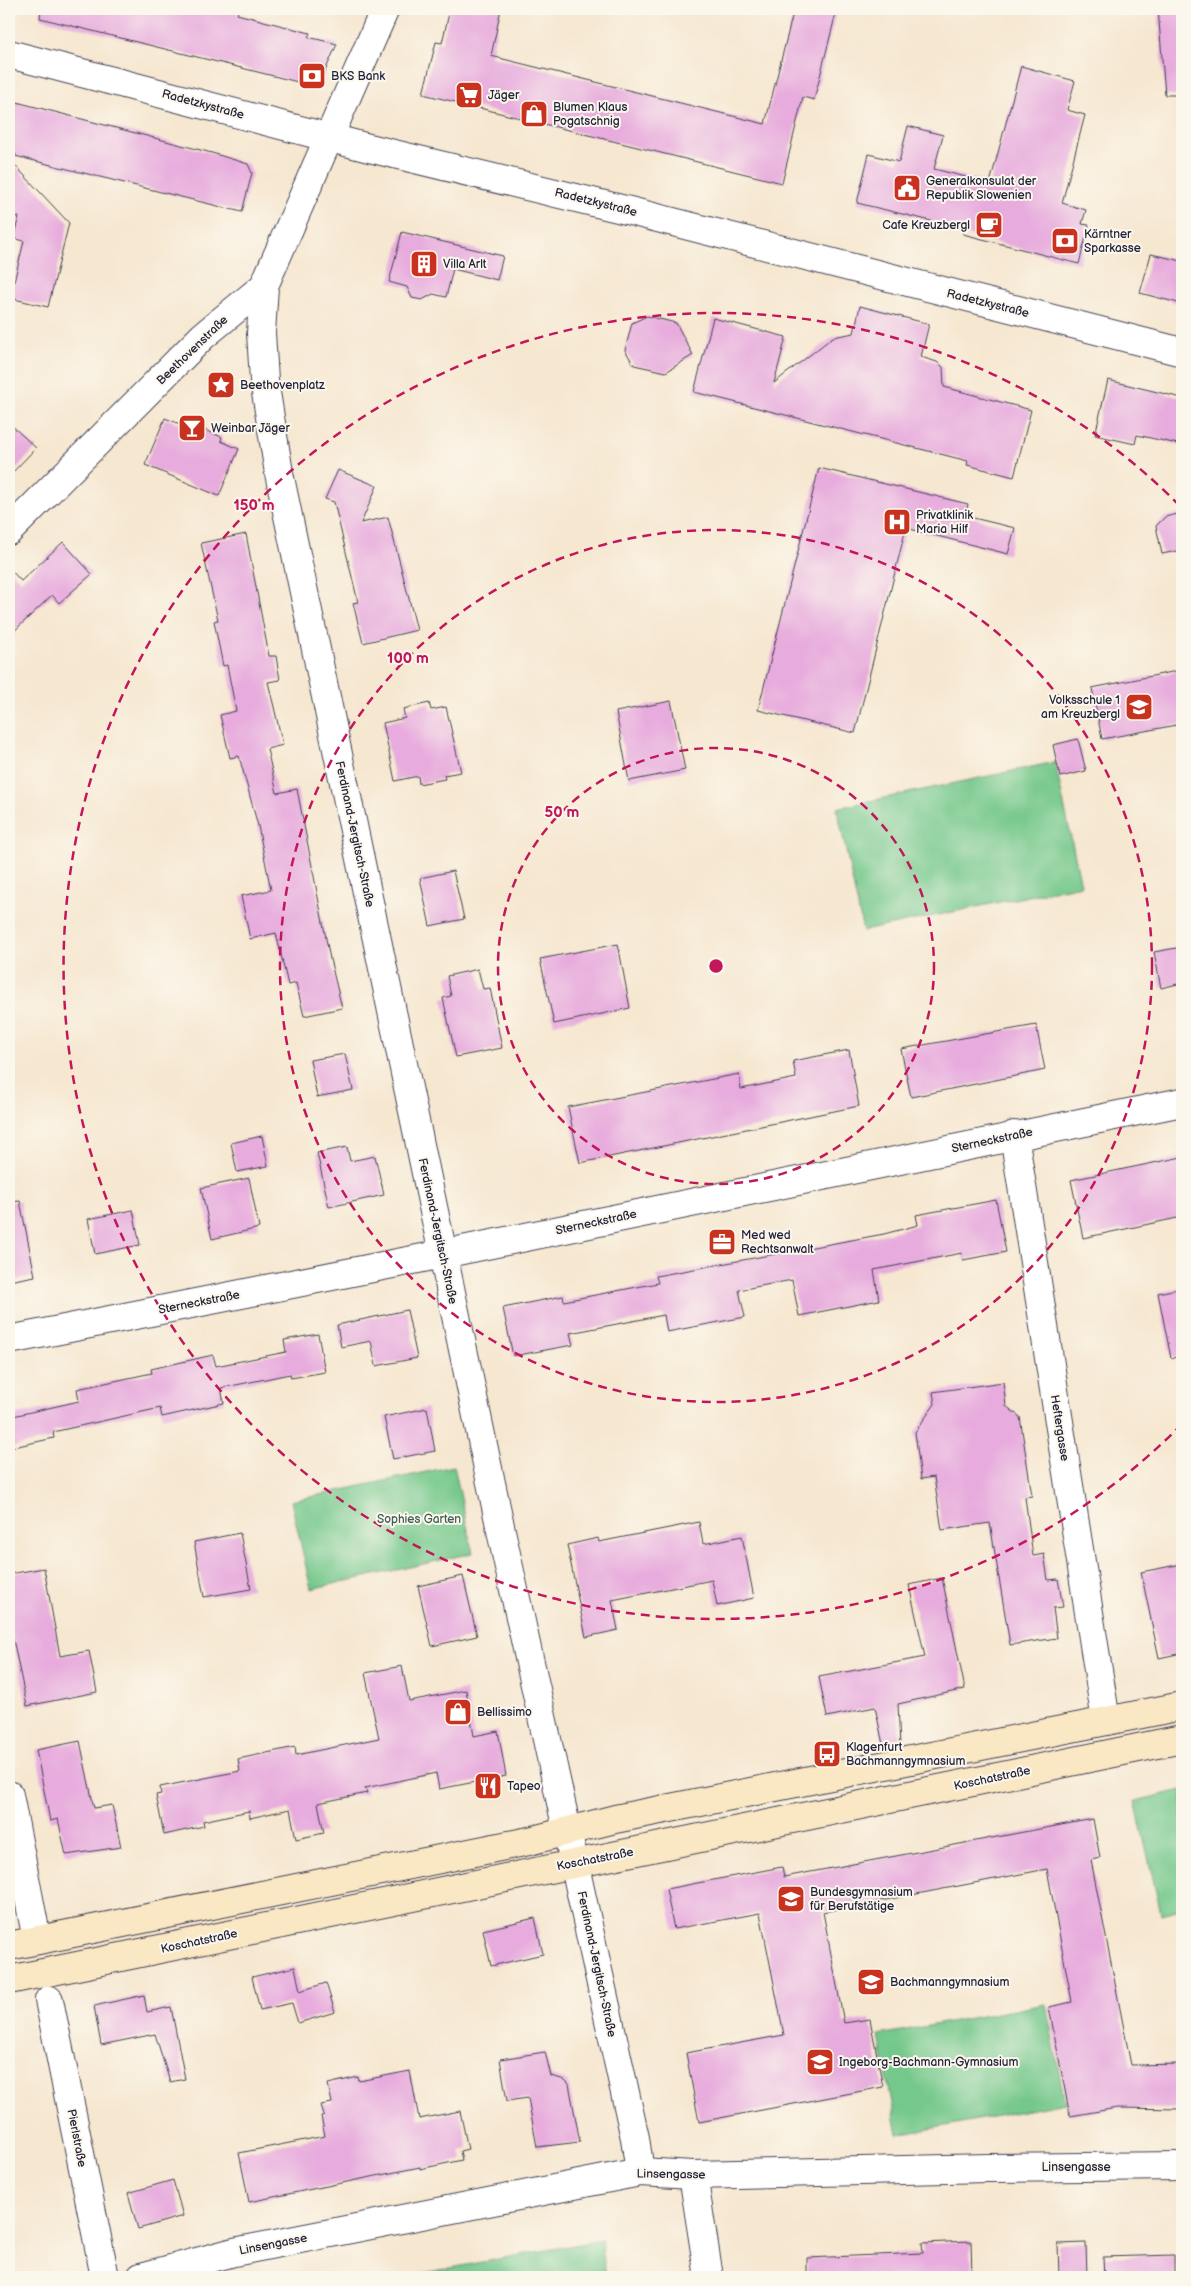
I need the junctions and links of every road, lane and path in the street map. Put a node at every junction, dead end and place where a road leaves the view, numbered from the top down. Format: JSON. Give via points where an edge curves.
{"nodes":[{"id":1,"x":385,"y":9,"type":"edge"},
{"id":2,"x":9,"y":54,"type":"edge"},
{"id":3,"x":327,"y":137,"type":"junction"},
{"id":4,"x":264,"y":286,"type":"junction"},
{"id":5,"x":1182,"y":352,"type":"edge"},
{"id":6,"x":9,"y":531,"type":"edge"},
{"id":7,"x":1182,"y":1102,"type":"edge"},
{"id":8,"x":1014,"y":1135,"type":"junction"},
{"id":9,"x":443,"y":1254,"type":"junction"},
{"id":10,"x":9,"y":1340,"type":"edge"},
{"id":11,"x":1182,"y":1706,"type":"edge"},
{"id":12,"x":1106,"y":1721,"type":"junction"},
{"id":13,"x":1182,"y":1740,"type":"edge"},
{"id":14,"x":9,"y":1795,"type":"edge"},
{"id":15,"x":567,"y":1831,"type":"junction"},
{"id":16,"x":575,"y":1864,"type":"junction"},
{"id":17,"x":37,"y":1940,"type":"junction"},
{"id":18,"x":9,"y":1946,"type":"edge"},
{"id":19,"x":9,"y":1980,"type":"edge"},
{"id":20,"x":49,"y":2000,"type":"dead end"},
{"id":21,"x":1182,"y":2166,"type":"edge"},
{"id":22,"x":640,"y":2172,"type":"junction"},
{"id":23,"x":694,"y":2175,"type":"junction"},
{"id":24,"x":173,"y":2273,"type":"edge"},
{"id":25,"x":105,"y":2277,"type":"edge"},
{"id":26,"x":141,"y":2277,"type":"edge"},
{"id":27,"x":709,"y":2277,"type":"edge"}],
"edges":[{"from":1,"to":3,"type":"street","name":"Beethovenstraße"},
{"from":2,"to":3,"type":"street","name":"Radetzkystraße"},
{"from":3,"to":4,"type":"street","name":"Beethovenstraße"},
{"from":3,"to":5,"type":"street","name":"Radetzkystraße"},
{"from":4,"to":6,"type":"street","name":"Beethovenstraße","via":[[203,336]]},
{"from":4,"to":9,"type":"street","name":"Ferdinand-Jergitsch-Straße","via":[[261,334],[264,380],[279,473]]},
{"from":7,"to":8,"type":"street","name":"Sterneckstraße"},
{"from":8,"to":9,"type":"street","name":"Sterneckstraße"},
{"from":8,"to":12,"type":"street","name":"Heftergasse"},
{"from":9,"to":10,"type":"street","name":"Sterneckstraße"},
{"from":9,"to":15,"type":"street","name":"Ferdinand-Jergitsch-Straße"},
{"from":11,"to":12,"type":"main road"},
{"from":12,"to":15,"type":"main road"},
{"from":13,"to":16,"type":"main road","name":"Koschatstraße"},
{"from":14,"to":17,"type":"street"},
{"from":15,"to":16,"type":"street","name":"Ferdinand-Jergitsch-Straße"},
{"from":15,"to":17,"type":"main road"},
{"from":16,"to":19,"type":"main road","name":"Koschatstraße"},
{"from":16,"to":22,"type":"street","name":"Ferdinand-Jergitsch-Straße"},
{"from":17,"to":18,"type":"main road"},
{"from":20,"to":25,"type":"street","name":"Pierlstraße"},
{"from":21,"to":23,"type":"street","name":"Linsengasse"},
{"from":22,"to":23,"type":"street","name":"Linsengasse"},
{"from":22,"to":24,"type":"street","name":"Linsengasse","via":[[234,2252]]},
{"from":23,"to":27,"type":"street"},
{"from":24,"to":26,"type":"street","name":"Linsengasse"}]}
